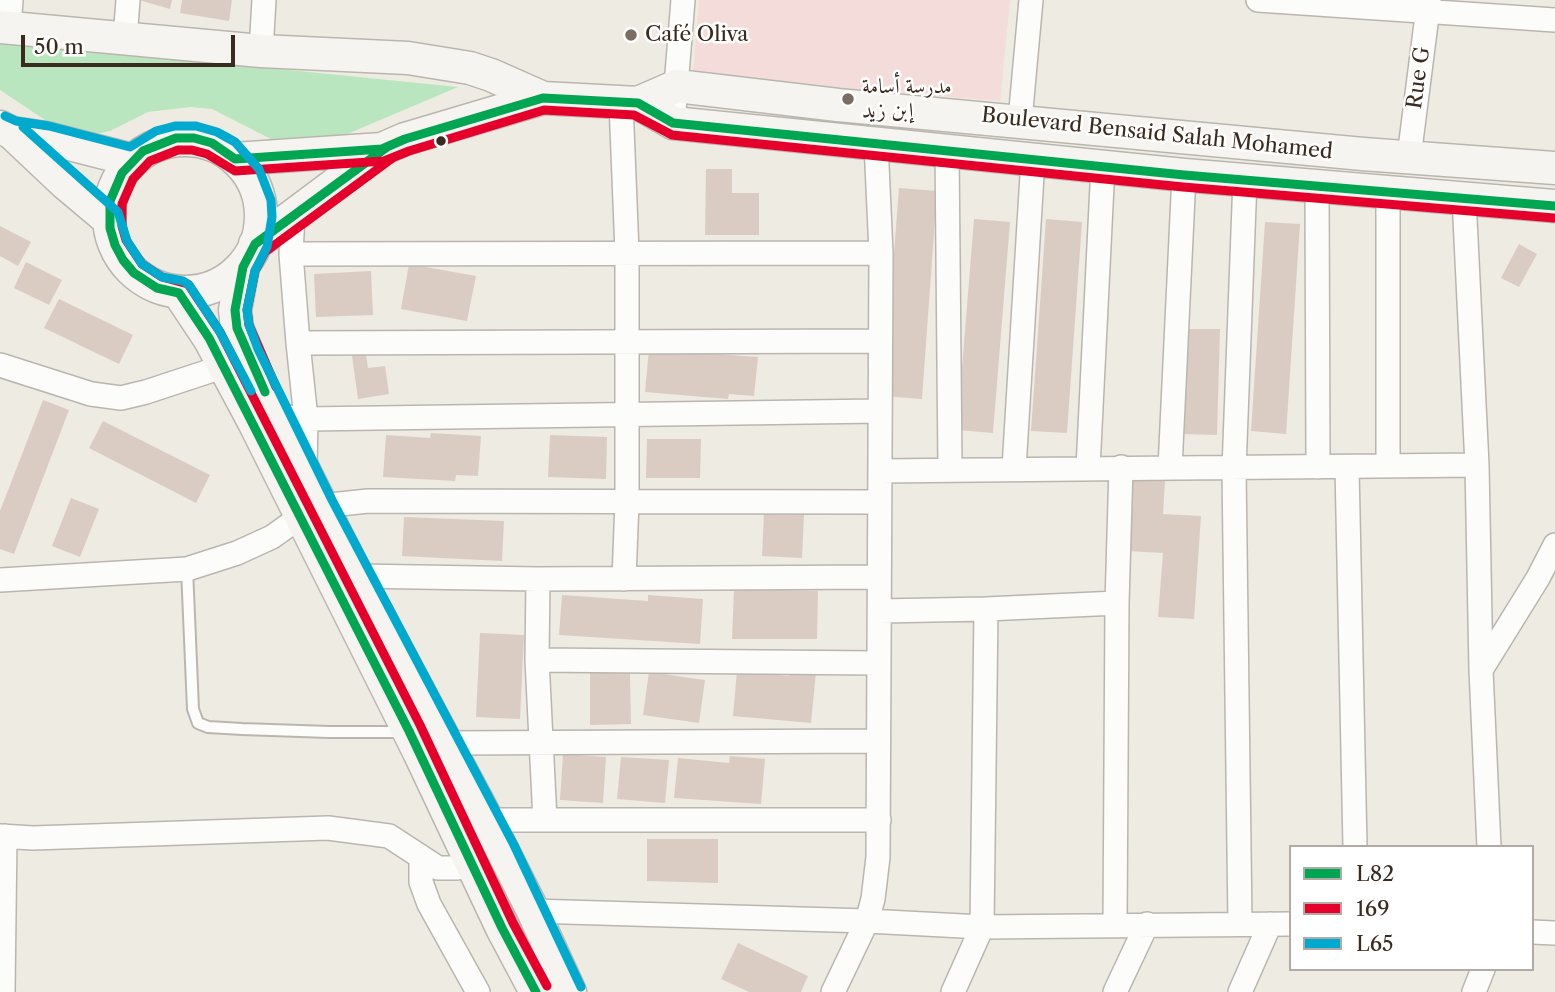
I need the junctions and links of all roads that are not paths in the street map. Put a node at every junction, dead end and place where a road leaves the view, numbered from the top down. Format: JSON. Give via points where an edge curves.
{"nodes":[{"id":1,"x":128,"y":0,"type":"edge"},
{"id":2,"x":264,"y":0,"type":"edge"},
{"id":3,"x":683,"y":0,"type":"edge"},
{"id":4,"x":1031,"y":0,"type":"edge"},
{"id":5,"x":1258,"y":0,"type":"edge"},
{"id":6,"x":1429,"y":6,"type":"edge"},
{"id":7,"x":6,"y":18,"type":"edge"},
{"id":8,"x":1555,"y":20,"type":"edge"},
{"id":9,"x":125,"y":39,"type":"junction"},
{"id":10,"x":261,"y":51,"type":"junction"},
{"id":11,"x":677,"y":86,"type":"junction"},
{"id":12,"x":543,"y":98,"type":"junction"},
{"id":13,"x":630,"y":103,"type":"junction"},
{"id":14,"x":1020,"y":120,"type":"junction"},
{"id":15,"x":673,"y":123,"type":"junction"},
{"id":16,"x":6,"y":130,"type":"edge"},
{"id":17,"x":876,"y":143,"type":"junction"},
{"id":18,"x":382,"y":149,"type":"junction"},
{"id":19,"x":947,"y":150,"type":"junction"},
{"id":20,"x":1409,"y":157,"type":"junction"},
{"id":21,"x":235,"y":159,"type":"junction"},
{"id":22,"x":1033,"y":159,"type":"junction"},
{"id":23,"x":132,"y":160,"type":"junction"},
{"id":24,"x":1102,"y":165,"type":"junction"},
{"id":25,"x":1555,"y":168,"type":"edge"},
{"id":26,"x":1184,"y":175,"type":"junction"},
{"id":27,"x":1245,"y":180,"type":"junction"},
{"id":28,"x":1317,"y":186,"type":"junction"},
{"id":29,"x":1388,"y":193,"type":"junction"},
{"id":30,"x":1464,"y":198,"type":"junction"},
{"id":31,"x":1555,"y":206,"type":"edge"},
{"id":32,"x":293,"y":215,"type":"junction"},
{"id":33,"x":109,"y":220,"type":"junction"},
{"id":34,"x":627,"y":252,"type":"junction"},
{"id":35,"x":881,"y":253,"type":"junction"},
{"id":36,"x":291,"y":254,"type":"junction"},
{"id":37,"x":249,"y":256,"type":"junction"},
{"id":38,"x":179,"y":293,"type":"junction"},
{"id":39,"x":626,"y":341,"type":"junction"},
{"id":40,"x":880,"y":341,"type":"junction"},
{"id":41,"x":298,"y":343,"type":"junction"},
{"id":42,"x":0,"y":365,"type":"edge"},
{"id":43,"x":225,"y":366,"type":"junction"},
{"id":44,"x":880,"y":411,"type":"junction"},
{"id":45,"x":626,"y":415,"type":"junction"},
{"id":46,"x":291,"y":418,"type":"junction"},
{"id":47,"x":1477,"y":465,"type":"junction"},
{"id":48,"x":1388,"y":466,"type":"junction"},
{"id":49,"x":1121,"y":467,"type":"junction"},
{"id":50,"x":1318,"y":467,"type":"junction"},
{"id":51,"x":1346,"y":467,"type":"junction"},
{"id":52,"x":1014,"y":468,"type":"junction"},
{"id":53,"x":1088,"y":468,"type":"junction"},
{"id":54,"x":1170,"y":468,"type":"junction"},
{"id":55,"x":1234,"y":468,"type":"junction"},
{"id":56,"x":950,"y":469,"type":"junction"},
{"id":57,"x":880,"y":471,"type":"junction"},
{"id":58,"x":627,"y":502,"type":"junction"},
{"id":59,"x":879,"y":502,"type":"junction"},
{"id":60,"x":310,"y":512,"type":"junction"},
{"id":61,"x":1555,"y":545,"type":"edge"},
{"id":62,"x":187,"y":569,"type":"junction"},
{"id":63,"x":357,"y":576,"type":"junction"},
{"id":64,"x":879,"y":577,"type":"junction"},
{"id":65,"x":538,"y":579,"type":"junction"},
{"id":66,"x":624,"y":579,"type":"junction"},
{"id":67,"x":0,"y":580,"type":"edge"},
{"id":68,"x":1116,"y":603,"type":"junction"},
{"id":69,"x":986,"y":609,"type":"junction"},
{"id":70,"x":880,"y":611,"type":"junction"},
{"id":71,"x":537,"y":660,"type":"junction"},
{"id":72,"x":877,"y":663,"type":"junction"},
{"id":73,"x":1481,"y":670,"type":"junction"},
{"id":74,"x":409,"y":732,"type":"junction"},
{"id":75,"x":878,"y":741,"type":"junction"},
{"id":76,"x":447,"y":743,"type":"junction"},
{"id":77,"x":542,"y":744,"type":"junction"},
{"id":78,"x":487,"y":820,"type":"junction"},
{"id":79,"x":545,"y":820,"type":"junction"},
{"id":80,"x":879,"y":820,"type":"junction"},
{"id":81,"x":2,"y":836,"type":"edge"},
{"id":82,"x":1355,"y":845,"type":"edge"},
{"id":83,"x":1489,"y":845,"type":"edge"},
{"id":84,"x":421,"y":859,"type":"junction"},
{"id":85,"x":472,"y":863,"type":"junction"},
{"id":86,"x":533,"y":911,"type":"junction"},
{"id":87,"x":867,"y":921,"type":"junction"},
{"id":88,"x":1147,"y":924,"type":"junction"},
{"id":89,"x":1240,"y":924,"type":"junction"},
{"id":90,"x":1280,"y":924,"type":"edge"},
{"id":91,"x":1115,"y":925,"type":"junction"},
{"id":92,"x":982,"y":927,"type":"junction"},
{"id":93,"x":1534,"y":933,"type":"edge"},
{"id":94,"x":1555,"y":933,"type":"edge"},
{"id":95,"x":1482,"y":971,"type":"edge"},
{"id":96,"x":3,"y":992,"type":"edge"},
{"id":97,"x":478,"y":992,"type":"edge"},
{"id":98,"x":536,"y":992,"type":"edge"},
{"id":99,"x":570,"y":992,"type":"edge"},
{"id":100,"x":833,"y":992,"type":"edge"},
{"id":101,"x":953,"y":992,"type":"edge"},
{"id":102,"x":1115,"y":992,"type":"edge"},
{"id":103,"x":1240,"y":992,"type":"edge"},
{"id":104,"x":1474,"y":992,"type":"edge"}],
"edges":[{"from":1,"to":9,"type":"street"},
{"from":2,"to":10,"type":"street"},
{"from":3,"to":11,"type":"street"},
{"from":4,"to":14,"type":"street"},
{"from":5,"to":6,"type":"street"},
{"from":6,"to":8,"type":"street"},
{"from":6,"to":20,"type":"street","name":"Rue G"},
{"from":7,"to":9,"type":"street"},
{"from":9,"to":10,"type":"street"},
{"from":10,"to":12,"type":"street","via":[[442,63],[491,75]]},
{"from":11,"to":13,"type":"street","name":"Boulevard Bensaid Salah Mohamed"},
{"from":11,"to":14,"type":"street","name":"Boulevard Bensaid Salah Mohamed"},
{"from":11,"to":15,"type":"street"},
{"from":12,"to":13,"type":"street","name":"Boulevard Bensaid Salah Mohamed"},
{"from":12,"to":18,"type":"street","name":"Boulevard Bensaid Salah Mohamed"},
{"from":13,"to":15,"type":"street","name":"Boulevard Bensaid Salah Mohamed"},
{"from":13,"to":34,"type":"street"},
{"from":14,"to":20,"type":"street","name":"Boulevard Bensaid Salah Mohamed"},
{"from":15,"to":17,"type":"street","name":"Boulevard Bensaid Salah Mohamed"},
{"from":16,"to":23,"type":"street"},
{"from":16,"to":33,"type":"street"},
{"from":17,"to":19,"type":"street","name":"Boulevard Bensaid Salah Mohamed"},
{"from":17,"to":35,"type":"street"},
{"from":18,"to":21,"type":"street","name":"Boulevard Bensaid Salah Mohamed"},
{"from":18,"to":32,"type":"street","name":"Boulevard Bensaid Salah Mohamed"},
{"from":19,"to":22,"type":"street","name":"Boulevard Bensaid Salah Mohamed"},
{"from":19,"to":56,"type":"street"},
{"from":20,"to":25,"type":"street","name":"Boulevard Bensaid Salah Mohamed"},
{"from":21,"to":23,"type":"street","via":[[212,143],[176,138]]},
{"from":21,"to":37,"type":"street","via":[[249,176],[259,203],[260,217]]},
{"from":22,"to":24,"type":"street","name":"Boulevard Bensaid Salah Mohamed"},
{"from":22,"to":52,"type":"street"},
{"from":23,"to":33,"type":"street","via":[[115,186]]},
{"from":24,"to":26,"type":"street","name":"Boulevard Bensaid Salah Mohamed"},
{"from":24,"to":53,"type":"street"},
{"from":26,"to":27,"type":"street","name":"Boulevard Bensaid Salah Mohamed"},
{"from":26,"to":54,"type":"street"},
{"from":27,"to":28,"type":"street","name":"Boulevard Bensaid Salah Mohamed"},
{"from":27,"to":55,"type":"street"},
{"from":28,"to":29,"type":"street","name":"Boulevard Bensaid Salah Mohamed"},
{"from":28,"to":50,"type":"street"},
{"from":29,"to":30,"type":"street","name":"Boulevard Bensaid Salah Mohamed"},
{"from":29,"to":48,"type":"street"},
{"from":30,"to":31,"type":"street","name":"Boulevard Bensaid Salah Mohamed"},
{"from":30,"to":47,"type":"street"},
{"from":32,"to":36,"type":"street"},
{"from":32,"to":37,"type":"street","name":"Boulevard Bensaid Salah Mohamed"},
{"from":33,"to":38,"type":"street","via":[[115,245],[134,273],[157,288]]},
{"from":34,"to":35,"type":"street"},
{"from":34,"to":36,"type":"street"},
{"from":34,"to":39,"type":"street"},
{"from":35,"to":40,"type":"street"},
{"from":36,"to":41,"type":"street"},
{"from":37,"to":38,"type":"street","via":[[220,285]]},
{"from":37,"to":46,"type":"street","via":[[235,310],[237,328],[260,383]]},
{"from":38,"to":43,"type":"street"},
{"from":39,"to":40,"type":"street"},
{"from":39,"to":41,"type":"street"},
{"from":39,"to":45,"type":"street"},
{"from":40,"to":44,"type":"street"},
{"from":41,"to":46,"type":"street"},
{"from":42,"to":43,"type":"street","via":[[91,394],[121,398]]},
{"from":43,"to":60,"type":"street"},
{"from":44,"to":45,"type":"street"},
{"from":44,"to":57,"type":"street"},
{"from":45,"to":46,"type":"street"},
{"from":45,"to":58,"type":"street"},
{"from":46,"to":60,"type":"street"},
{"from":47,"to":48,"type":"street"},
{"from":47,"to":73,"type":"street"},
{"from":48,"to":51,"type":"street"},
{"from":49,"to":53,"type":"street"},
{"from":49,"to":54,"type":"street"},
{"from":49,"to":68,"type":"street"},
{"from":50,"to":51,"type":"street"},
{"from":50,"to":55,"type":"street"},
{"from":51,"to":82,"type":"street"},
{"from":52,"to":53,"type":"street"},
{"from":52,"to":56,"type":"street"},
{"from":54,"to":55,"type":"street"},
{"from":55,"to":89,"type":"street"},
{"from":56,"to":57,"type":"street"},
{"from":57,"to":59,"type":"street"},
{"from":58,"to":59,"type":"street"},
{"from":58,"to":60,"type":"street","via":[[368,501]]},
{"from":58,"to":66,"type":"street"},
{"from":59,"to":64,"type":"street"},
{"from":60,"to":62,"type":"street","via":[[272,537]]},
{"from":60,"to":63,"type":"street"},
{"from":60,"to":74,"type":"street"},
{"from":61,"to":73,"type":"street"},
{"from":62,"to":67,"type":"street"},
{"from":62,"to":74,"type":"lane","via":[[193,709],[198,723],[242,729]]},
{"from":63,"to":65,"type":"street"},
{"from":63,"to":76,"type":"street"},
{"from":64,"to":66,"type":"street"},
{"from":64,"to":70,"type":"street"},
{"from":65,"to":66,"type":"street"},
{"from":65,"to":71,"type":"street"},
{"from":68,"to":69,"type":"street"},
{"from":68,"to":91,"type":"street"},
{"from":69,"to":70,"type":"street"},
{"from":69,"to":92,"type":"street"},
{"from":70,"to":72,"type":"street"},
{"from":71,"to":72,"type":"street"},
{"from":71,"to":77,"type":"street"},
{"from":72,"to":75,"type":"street"},
{"from":73,"to":83,"type":"street"},
{"from":74,"to":85,"type":"street"},
{"from":75,"to":77,"type":"street"},
{"from":75,"to":80,"type":"street"},
{"from":76,"to":77,"type":"street"},
{"from":76,"to":78,"type":"street"},
{"from":77,"to":79,"type":"street"},
{"from":78,"to":79,"type":"street"},
{"from":78,"to":86,"type":"street"},
{"from":79,"to":80,"type":"street"},
{"from":80,"to":87,"type":"street","via":[[877,877]]},
{"from":81,"to":84,"type":"street","via":[[328,828],[389,836]]},
{"from":81,"to":96,"type":"street"},
{"from":84,"to":85,"type":"street","via":[[446,869]]},
{"from":84,"to":97,"type":"street","via":[[421,882],[429,904]]},
{"from":85,"to":98,"type":"street"},
{"from":86,"to":87,"type":"street"},
{"from":86,"to":99,"type":"street"},
{"from":87,"to":92,"type":"street"},
{"from":87,"to":100,"type":"street"},
{"from":88,"to":89,"type":"street"},
{"from":88,"to":91,"type":"street"},
{"from":88,"to":102,"type":"street"},
{"from":89,"to":90,"type":"street"},
{"from":90,"to":103,"type":"street"},
{"from":91,"to":92,"type":"street"},
{"from":92,"to":101,"type":"street"},
{"from":93,"to":94,"type":"street"},
{"from":95,"to":104,"type":"street"}]}
